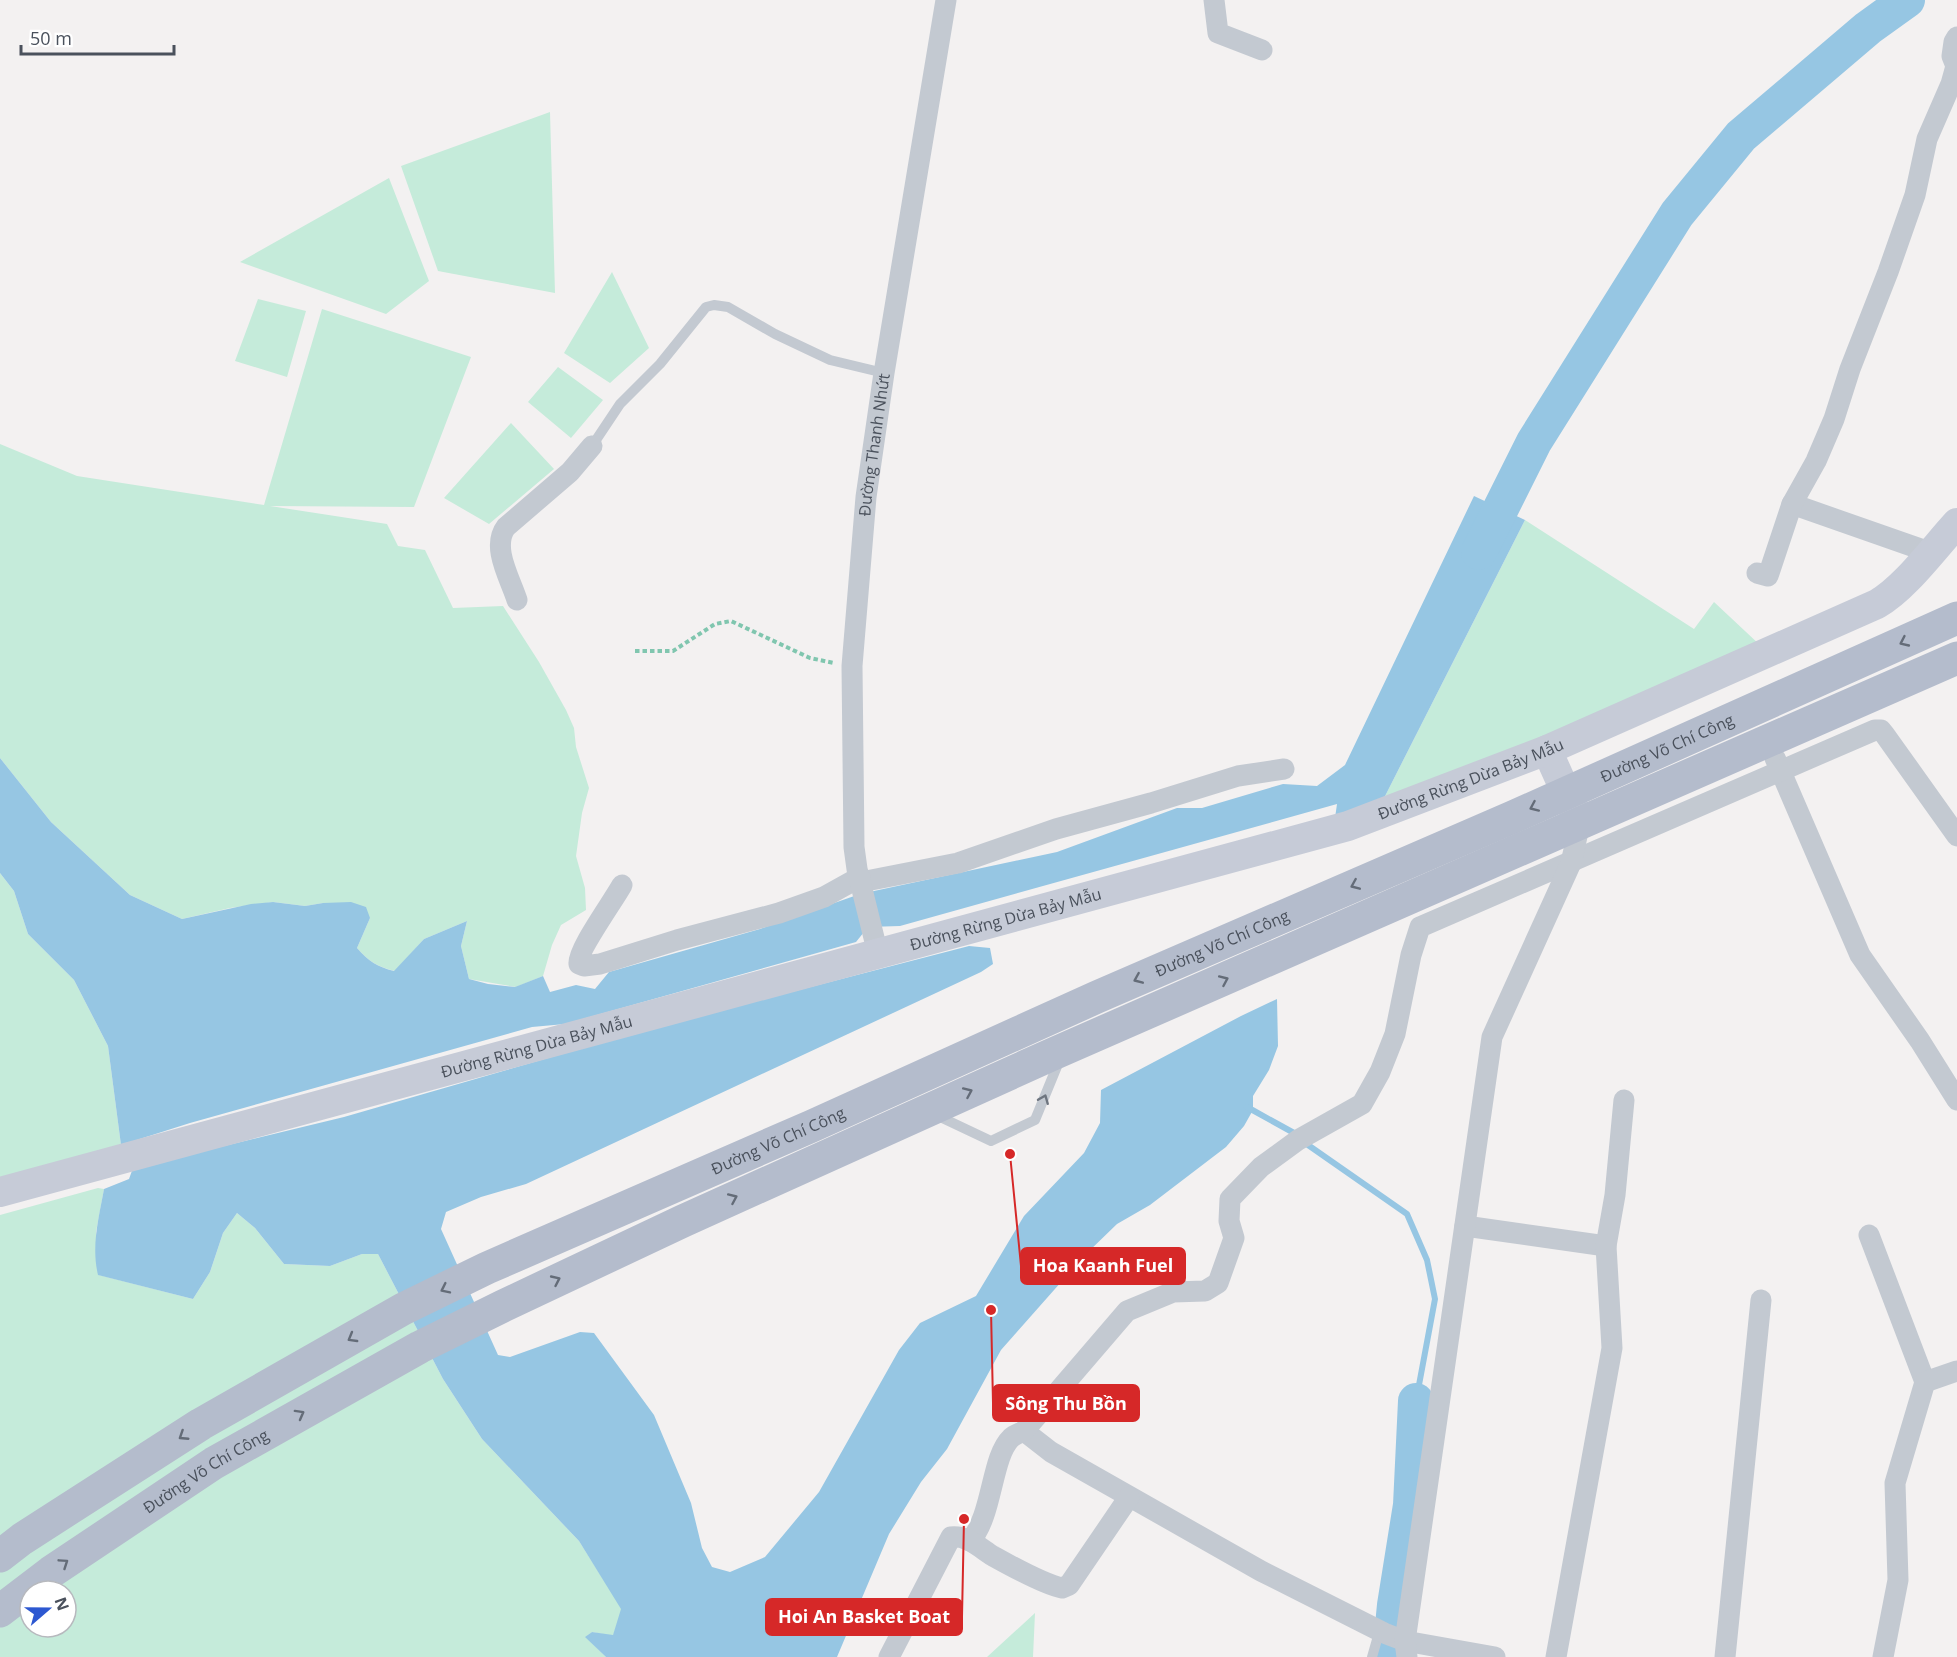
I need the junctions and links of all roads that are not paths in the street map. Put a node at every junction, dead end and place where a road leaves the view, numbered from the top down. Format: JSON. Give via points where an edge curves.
{"nodes":[{"id":1,"x":946,"y":0,"type":"edge"},
{"id":2,"x":1214,"y":0,"type":"edge"},
{"id":3,"x":1957,"y":37,"type":"edge"},
{"id":4,"x":1262,"y":50,"type":"dead end"},
{"id":5,"x":884,"y":373,"type":"junction"},
{"id":6,"x":592,"y":446,"type":"joint"},
{"id":7,"x":1792,"y":504,"type":"junction"},
{"id":8,"x":1957,"y":523,"type":"edge"},
{"id":9,"x":1929,"y":552,"type":"junction"},
{"id":10,"x":1757,"y":573,"type":"dead end"},
{"id":11,"x":517,"y":600,"type":"dead end"},
{"id":12,"x":1957,"y":618,"type":"edge"},
{"id":13,"x":1957,"y":658,"type":"edge"},
{"id":14,"x":1547,"y":750,"type":"junction"},
{"id":15,"x":1774,"y":755,"type":"junction"},
{"id":16,"x":1284,"y":769,"type":"dead end"},
{"id":17,"x":1565,"y":794,"type":"junction"},
{"id":18,"x":1580,"y":823,"type":"junction"},
{"id":19,"x":1954,"y":825,"type":"edge"},
{"id":20,"x":1570,"y":863,"type":"junction"},
{"id":21,"x":861,"y":884,"type":"junction"},
{"id":22,"x":622,"y":885,"type":"dead end"},
{"id":23,"x":877,"y":948,"type":"junction"},
{"id":24,"x":1064,"y":1050,"type":"junction"},
{"id":25,"x":1624,"y":1100,"type":"dead end"},
{"id":26,"x":1957,"y":1100,"type":"edge"},
{"id":27,"x":927,"y":1111,"type":"junction"},
{"id":28,"x":668,"y":1189,"type":"junction"},
{"id":29,"x":0,"y":1192,"type":"edge"},
{"id":30,"x":682,"y":1221,"type":"junction"},
{"id":31,"x":1465,"y":1226,"type":"junction"},
{"id":32,"x":1869,"y":1235,"type":"dead end"},
{"id":33,"x":1606,"y":1246,"type":"junction"},
{"id":34,"x":1761,"y":1300,"type":"dead end"},
{"id":35,"x":1957,"y":1371,"type":"edge"},
{"id":36,"x":1925,"y":1382,"type":"junction"},
{"id":37,"x":1024,"y":1431,"type":"junction"},
{"id":38,"x":1129,"y":1497,"type":"junction"},
{"id":39,"x":970,"y":1541,"type":"junction"},
{"id":40,"x":0,"y":1556,"type":"edge"},
{"id":41,"x":0,"y":1611,"type":"edge"},
{"id":42,"x":1382,"y":1631,"type":"junction"},
{"id":43,"x":1406,"y":1649,"type":"edge"},
{"id":44,"x":890,"y":1657,"type":"edge"},
{"id":45,"x":1372,"y":1657,"type":"edge"},
{"id":46,"x":1495,"y":1657,"type":"edge"},
{"id":47,"x":1557,"y":1657,"type":"edge"},
{"id":48,"x":1725,"y":1657,"type":"edge"},
{"id":49,"x":1883,"y":1657,"type":"edge"}],
"edges":[{"from":1,"to":5,"type":"street","name":"Đường Thanh Nhứt"},
{"from":2,"to":4,"type":"street","via":[[1218,33]]},
{"from":3,"to":7,"type":"street","via":[[1952,56],[1956,66],[1927,140],[1915,195],[1888,272],[1830,429]]},
{"from":5,"to":6,"type":"lane","via":[[830,360],[728,307],[714,305],[706,307],[660,364],[620,404]]},
{"from":5,"to":21,"type":"street","name":"Đường Thanh Nhứt","via":[[866,497],[852,666],[854,837]]},
{"from":6,"to":11,"type":"street","via":[[570,472],[501,534],[501,555]]},
{"from":7,"to":9,"type":"street"},
{"from":7,"to":10,"type":"street","via":[[1768,576]]},
{"from":8,"to":9,"type":"street","name":"Đường Rừng Dừa Bảy Mẫu"},
{"from":9,"to":14,"type":"street","name":"Đường Rừng Dừa Bảy Mẫu","via":[[1890,597],[1877,604]]},
{"from":12,"to":17,"type":"main road","name":"Đường Võ Chí Công","one_way":true},
{"from":13,"to":15,"type":"main road","name":"Đường Võ Chí Công"},
{"from":14,"to":17,"type":"street"},
{"from":14,"to":23,"type":"street","name":"Đường Rừng Dừa Bảy Mẫu","via":[[1348,826]]},
{"from":15,"to":18,"type":"main road","name":"Đường Võ Chí Công"},
{"from":15,"to":19,"type":"street","via":[[1881,730]]},
{"from":15,"to":20,"type":"street"},
{"from":15,"to":26,"type":"street","via":[[1860,955]]},
{"from":16,"to":21,"type":"street","via":[[1238,776],[1056,829],[958,863]]},
{"from":17,"to":18,"type":"street"},
{"from":17,"to":28,"type":"main road","name":"Đường Võ Chí Công","one_way":true},
{"from":18,"to":20,"type":"street"},
{"from":24,"to":18,"type":"main road","name":"Đường Võ Chí Công","one_way":true},
{"from":20,"to":31,"type":"street","via":[[1492,1037]]},
{"from":20,"to":37,"type":"street","via":[[1420,927],[1395,1034],[1362,1104],[1298,1140],[1261,1167],[1230,1200],[1228,1221],[1234,1238],[1218,1283],[1206,1291],[1173,1292],[1127,1311]]},
{"from":21,"to":22,"type":"street","via":[[779,913],[600,964],[579,964],[582,949]]},
{"from":21,"to":23,"type":"street","name":"Đường Thanh Nhứt"},
{"from":23,"to":29,"type":"street","name":"Đường Rừng Dừa Bảy Mẫu"},
{"from":27,"to":24,"type":"main road","name":"Đường Võ Chí Công","one_way":true},
{"from":27,"to":24,"type":"lane","one_way":true,"via":[[991,1141],[1035,1120]]},
{"from":25,"to":33,"type":"street"},
{"from":30,"to":27,"type":"main road","name":"Đường Võ Chí Công","one_way":true},
{"from":28,"to":30,"type":"street"},
{"from":28,"to":40,"type":"main road","name":"Đường Võ Chí Công","one_way":true,"via":[[403,1309],[201,1424]]},
{"from":41,"to":30,"type":"main road","name":"Đường Võ Chí Công","one_way":true,"via":[[213,1462],[420,1347]]},
{"from":31,"to":33,"type":"street"},
{"from":31,"to":43,"type":"street"},
{"from":32,"to":36,"type":"street"},
{"from":33,"to":47,"type":"street","via":[[1612,1348]]},
{"from":34,"to":48,"type":"street"},
{"from":35,"to":36,"type":"street"},
{"from":36,"to":49,"type":"street","via":[[1895,1483],[1898,1580]]},
{"from":37,"to":38,"type":"street","via":[[1051,1452]]},
{"from":37,"to":39,"type":"street","via":[[1002,1450],[977,1533]]},
{"from":38,"to":39,"type":"street","via":[[1069,1585],[1062,1588]]},
{"from":38,"to":42,"type":"street","via":[[1261,1571]]},
{"from":39,"to":44,"type":"street","via":[[957,1536],[949,1539]]},
{"from":42,"to":43,"type":"street"},
{"from":42,"to":45,"type":"lane"},
{"from":43,"to":46,"type":"street"}]}
